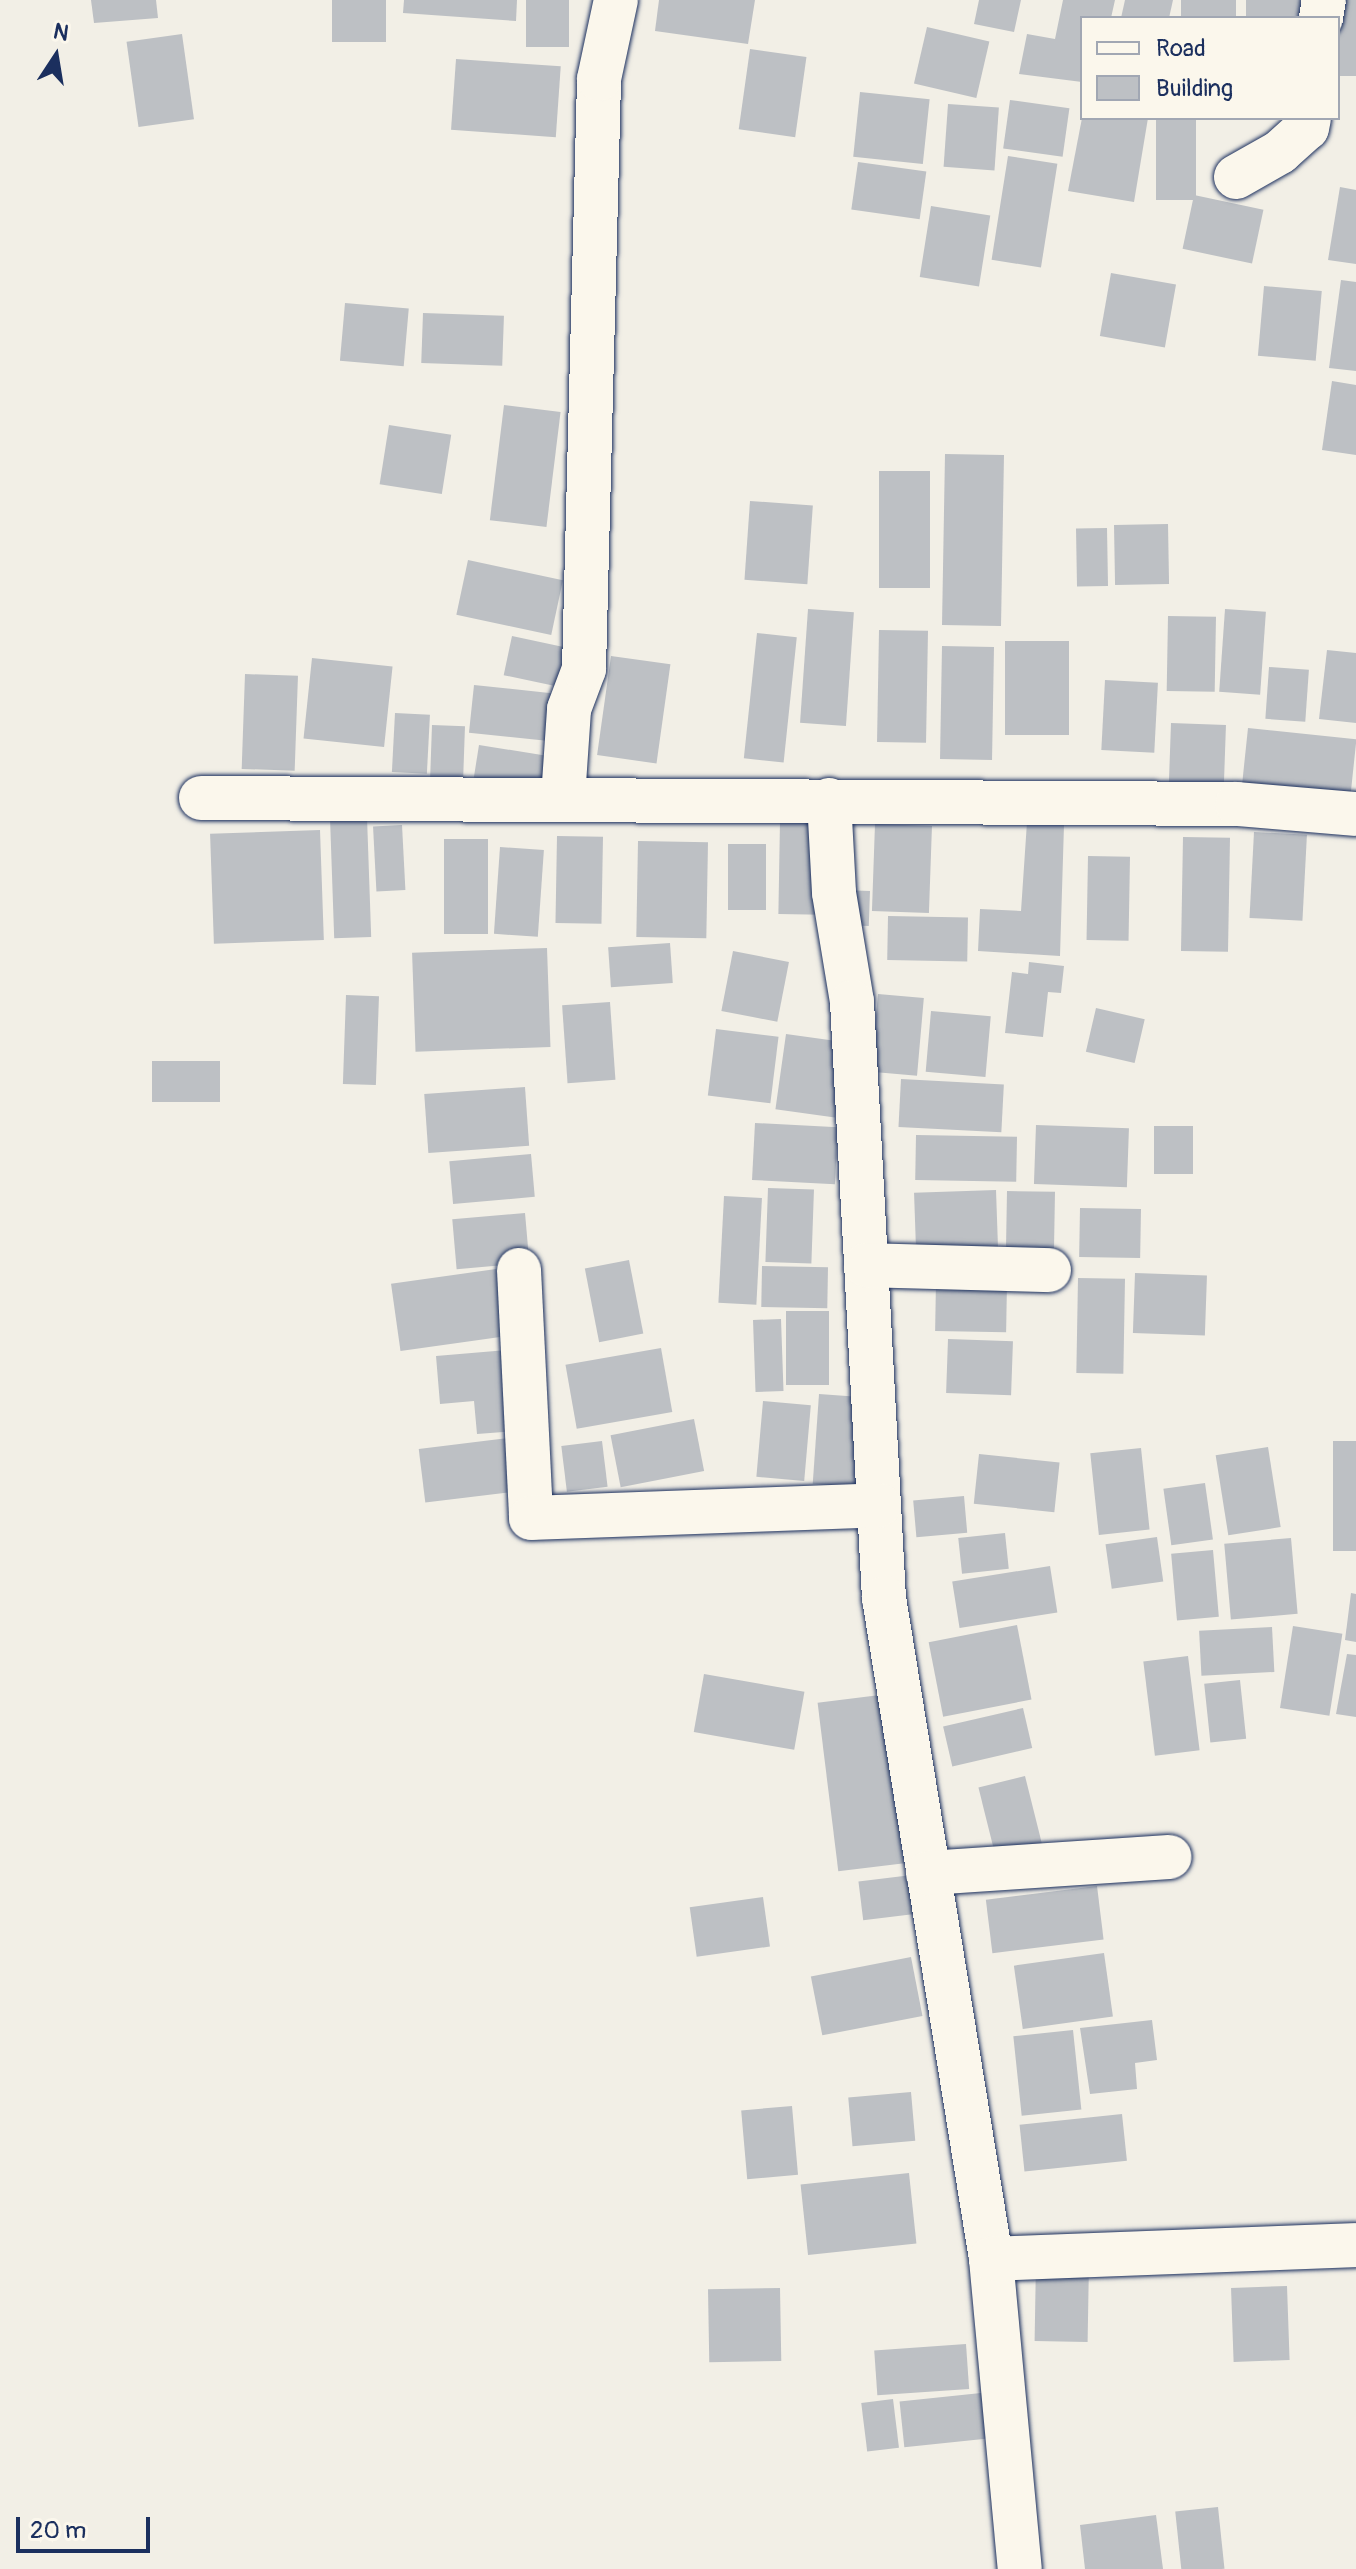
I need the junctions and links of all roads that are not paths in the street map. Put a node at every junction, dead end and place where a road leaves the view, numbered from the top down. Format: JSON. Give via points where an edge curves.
{"nodes":[{"id":1,"x":616,"y":0,"type":"edge"},
{"id":2,"x":1309,"y":120,"type":"edge"},
{"id":3,"x":1236,"y":177,"type":"dead end"},
{"id":4,"x":201,"y":798,"type":"dead end"},
{"id":5,"x":563,"y":798,"type":"junction"},
{"id":6,"x":829,"y":800,"type":"junction"},
{"id":7,"x":1356,"y":814,"type":"edge"},
{"id":8,"x":866,"y":1265,"type":"junction"},
{"id":9,"x":519,"y":1270,"type":"dead end"},
{"id":10,"x":1049,"y":1270,"type":"dead end"},
{"id":11,"x":879,"y":1505,"type":"junction"},
{"id":12,"x":1169,"y":1857,"type":"dead end"},
{"id":13,"x":928,"y":1873,"type":"junction"},
{"id":14,"x":1356,"y":2245,"type":"edge"},
{"id":15,"x":991,"y":2259,"type":"junction"},
{"id":16,"x":1020,"y":2569,"type":"edge"}],
"edges":[{"from":1,"to":5,"type":"street","via":[[599,79],[584,669],[569,709]]},
{"from":2,"to":3,"type":"street","via":[[1307,128],[1280,152]]},
{"from":4,"to":5,"type":"street"},
{"from":5,"to":6,"type":"street"},
{"from":6,"to":7,"type":"street","via":[[1237,804]]},
{"from":6,"to":8,"type":"street","via":[[834,893],[852,1002]]},
{"from":8,"to":10,"type":"street"},
{"from":8,"to":11,"type":"street"},
{"from":9,"to":11,"type":"street","via":[[531,1518]]},
{"from":11,"to":13,"type":"street","via":[[884,1598]]},
{"from":12,"to":13,"type":"street"},
{"from":13,"to":15,"type":"street"},
{"from":14,"to":15,"type":"street"},
{"from":15,"to":16,"type":"street"}]}
